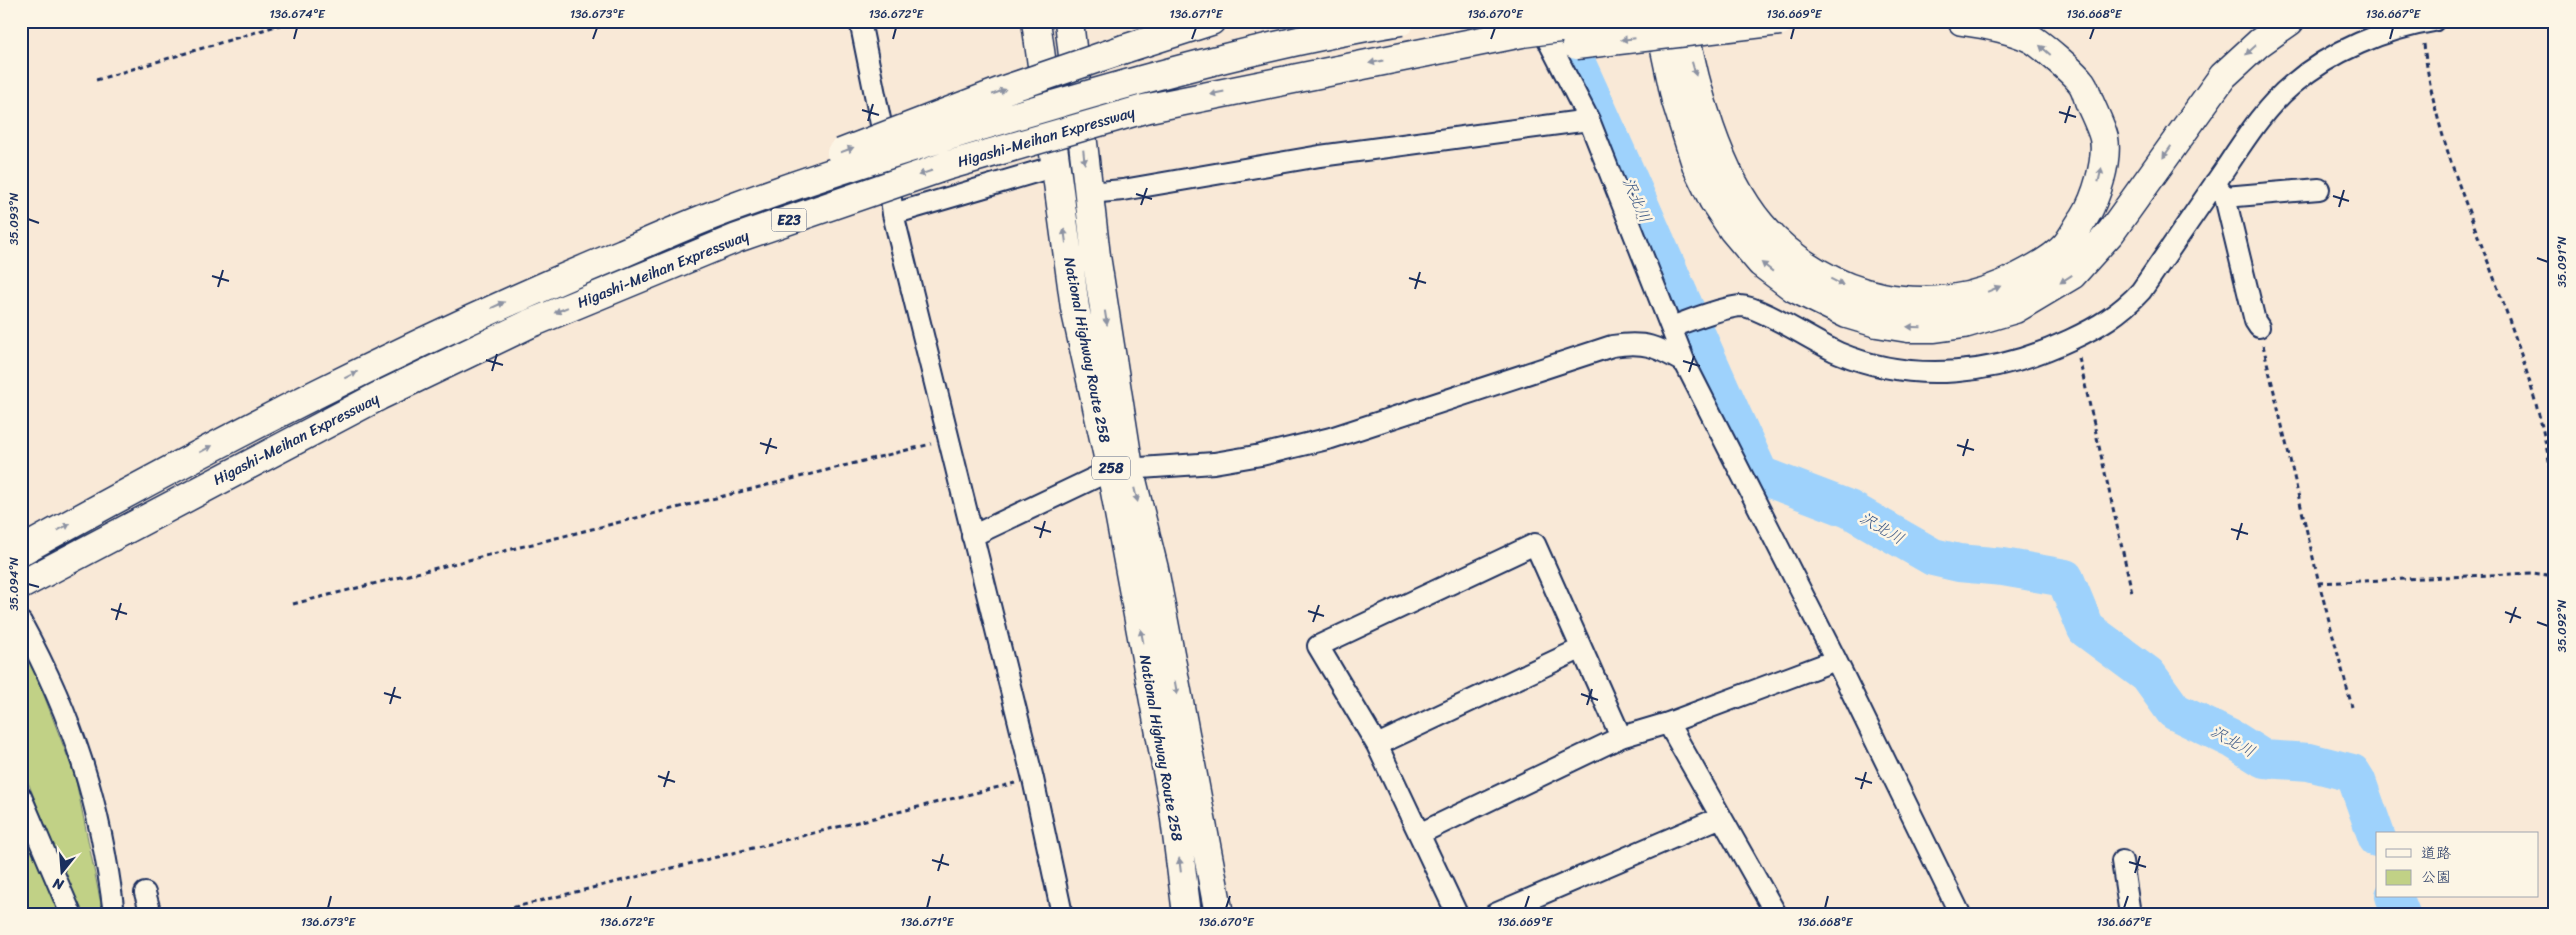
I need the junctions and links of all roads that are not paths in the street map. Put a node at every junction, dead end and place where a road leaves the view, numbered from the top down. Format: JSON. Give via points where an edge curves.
{"nodes":[{"id":1,"x":860,"y":21,"type":"edge"},
{"id":2,"x":1036,"y":21,"type":"edge"},
{"id":3,"x":1069,"y":21,"type":"edge"},
{"id":4,"x":1211,"y":21,"type":"edge"},
{"id":5,"x":1401,"y":21,"type":"edge"},
{"id":6,"x":1538,"y":21,"type":"edge"},
{"id":7,"x":1614,"y":21,"type":"edge"},
{"id":8,"x":1659,"y":21,"type":"edge"},
{"id":9,"x":1684,"y":21,"type":"edge"},
{"id":10,"x":1780,"y":21,"type":"edge"},
{"id":11,"x":1962,"y":21,"type":"edge"},
{"id":12,"x":2290,"y":21,"type":"edge"},
{"id":13,"x":2426,"y":22,"type":"edge"},
{"id":14,"x":1418,"y":54,"type":"junction"},
{"id":15,"x":1589,"y":120,"type":"junction"},
{"id":16,"x":1056,"y":166,"type":"junction"},
{"id":17,"x":2319,"y":189,"type":"dead end"},
{"id":18,"x":2220,"y":190,"type":"junction"},
{"id":19,"x":1088,"y":193,"type":"junction"},
{"id":20,"x":726,"y":210,"type":"junction"},
{"id":21,"x":893,"y":214,"type":"junction"},
{"id":22,"x":1675,"y":325,"type":"junction"},
{"id":23,"x":2259,"y":328,"type":"road end"},
{"id":24,"x":1685,"y":362,"type":"junction"},
{"id":25,"x":1120,"y":469,"type":"junction"},
{"id":26,"x":972,"y":536,"type":"junction"},
{"id":27,"x":21,"y":551,"type":"edge"},
{"id":28,"x":21,"y":585,"type":"edge"},
{"id":29,"x":21,"y":622,"type":"edge"},
{"id":30,"x":1580,"y":649,"type":"junction"},
{"id":31,"x":1836,"y":660,"type":"junction"},
{"id":32,"x":1668,"y":723,"type":"junction"},
{"id":33,"x":1620,"y":737,"type":"junction"},
{"id":34,"x":1377,"y":745,"type":"junction"},
{"id":35,"x":21,"y":797,"type":"edge"},
{"id":36,"x":1721,"y":817,"type":"junction"},
{"id":37,"x":1419,"y":834,"type":"junction"},
{"id":38,"x":2122,"y":861,"type":"dead end"},
{"id":39,"x":145,"y":893,"type":"dead end"},
{"id":40,"x":1185,"y":910,"type":"edge"},
{"id":41,"x":1770,"y":912,"type":"edge"},
{"id":42,"x":71,"y":914,"type":"edge"},
{"id":43,"x":114,"y":914,"type":"edge"},
{"id":44,"x":150,"y":914,"type":"edge"},
{"id":45,"x":1062,"y":914,"type":"edge"},
{"id":46,"x":1219,"y":914,"type":"edge"},
{"id":47,"x":1456,"y":914,"type":"edge"},
{"id":48,"x":1495,"y":914,"type":"edge"},
{"id":49,"x":1960,"y":914,"type":"edge"},
{"id":50,"x":2130,"y":914,"type":"edge"}],
"edges":[{"from":1,"to":21,"type":"street","via":[[882,124]]},
{"from":2,"to":16,"type":"highway","name":"National Highway Route 258","number":"258"},
{"from":3,"to":19,"type":"highway","name":"National Highway Route 258","number":"258","one_way":true},
{"from":20,"to":4,"type":"highway","one_way":true,"bridge":true,"via":[[781,175],[1007,90]]},
{"from":5,"to":20,"type":"highway","name":"Higashi-Meihan Expressway","number":"E23","bridge":true,"via":[[1344,30],[1140,80],[939,138]]},
{"from":6,"to":15,"type":"street"},
{"from":7,"to":14,"type":"highway","name":"Higashi-Meihan Expressway","number":"E23","bridge":true,"via":[[1522,33]]},
{"from":12,"to":8,"type":"highway","one_way":true,"via":[[2259,43],[2223,76],[2111,232],[2072,275],[2015,309],[1964,324],[1935,328],[1892,325],[1847,314],[1794,288],[1761,264],[1723,215],[1698,168],[1676,101]]},
{"from":9,"to":11,"type":"highway","one_way":true,"via":[[1687,46],[1718,152],[1739,194],[1762,225],[1788,251],[1848,288],[1891,300],[1939,302],[1978,296],[2041,265],[2067,244],[2091,206],[2101,174],[2104,139],[2082,82],[2032,39]]},
{"from":10,"to":14,"type":"highway","one_way":true,"bridge":true,"via":[[1465,57]]},
{"from":13,"to":18,"type":"street","via":[[2392,31],[2333,57],[2293,83],[2255,126]]},
{"from":14,"to":28,"type":"highway","name":"Higashi-Meihan Expressway","number":"E23","one_way":true,"bridge":true,"via":[[1144,109],[946,166],[736,238],[529,324],[388,392]]},
{"from":15,"to":19,"type":"street","via":[[1320,156]]},
{"from":15,"to":22,"type":"street"},
{"from":16,"to":21,"type":"street"},
{"from":25,"to":16,"type":"highway","name":"National Highway Route 258","number":"258","one_way":true,"via":[[1076,308]]},
{"from":17,"to":18,"type":"street"},
{"from":18,"to":22,"type":"street","via":[[2128,306],[2093,330],[2042,353],[1982,370],[1895,369],[1866,363],[1838,353],[1751,308],[1741,306]]},
{"from":18,"to":23,"type":"street"},
{"from":19,"to":25,"type":"highway","name":"National Highway Route 258","number":"258","one_way":true},
{"from":27,"to":20,"type":"highway","name":"Higashi-Meihan Expressway","number":"E23","one_way":true,"bridge":true,"via":[[210,447],[365,368],[518,296]]},
{"from":21,"to":26,"type":"street"},
{"from":22,"to":24,"type":"street"},
{"from":24,"to":25,"type":"street","via":[[1637,342],[1612,346],[1331,438],[1214,463]]},
{"from":24,"to":31,"type":"street"},
{"from":25,"to":26,"type":"street"},
{"from":40,"to":25,"type":"highway","name":"National Highway Route 258","number":"258","one_way":true,"via":[[1173,803]]},
{"from":25,"to":46,"type":"highway","name":"National Highway Route 258","number":"258","one_way":true,"via":[[1154,569]]},
{"from":26,"to":45,"type":"street","via":[[1033,779]]},
{"from":29,"to":43,"type":"street","via":[[60,700],[86,768],[101,824]]},
{"from":30,"to":33,"type":"street"},
{"from":30,"to":34,"type":"street"},
{"from":30,"to":34,"type":"street","via":[[1535,544],[1318,646]]},
{"from":31,"to":32,"type":"street"},
{"from":31,"to":49,"type":"street"},
{"from":32,"to":33,"type":"street"},
{"from":32,"to":36,"type":"street"},
{"from":33,"to":37,"type":"street"},
{"from":34,"to":37,"type":"street"},
{"from":35,"to":42,"type":"street"},
{"from":36,"to":41,"type":"street"},
{"from":36,"to":48,"type":"street"},
{"from":37,"to":47,"type":"street"},
{"from":38,"to":50,"type":"street"},
{"from":39,"to":44,"type":"street"}]}
